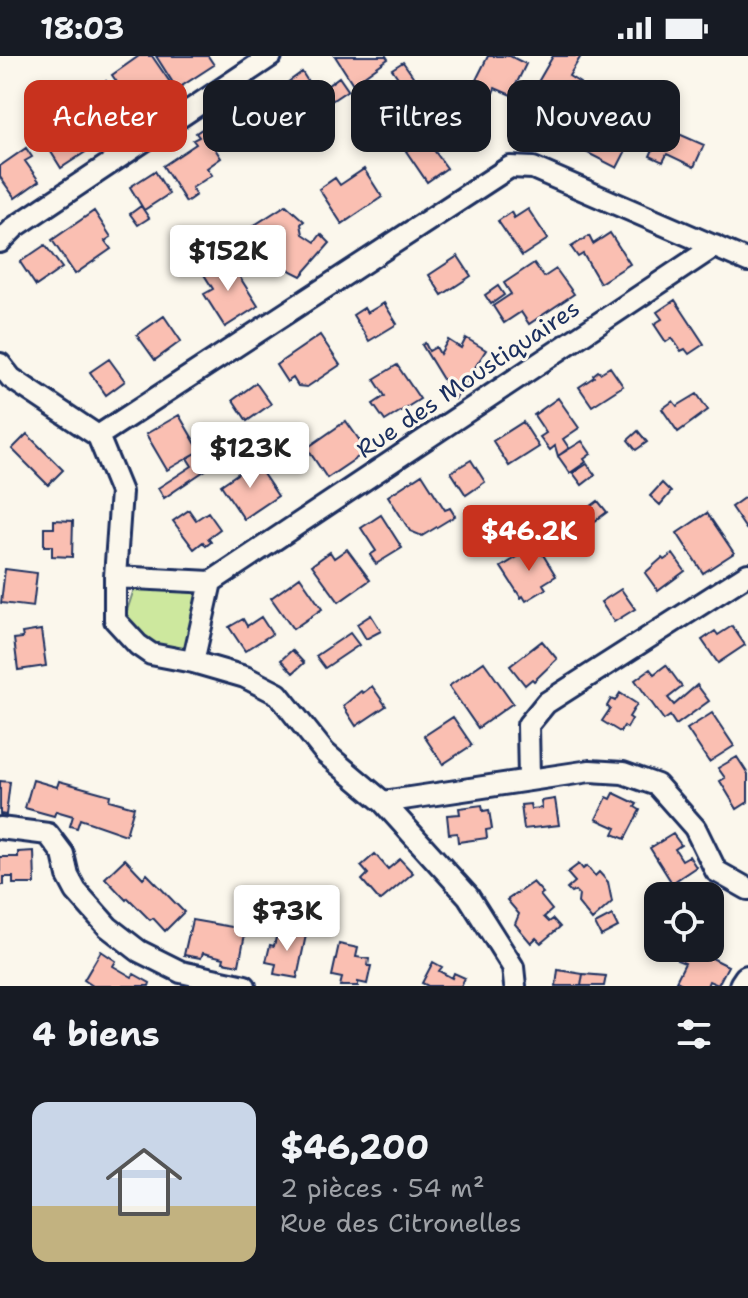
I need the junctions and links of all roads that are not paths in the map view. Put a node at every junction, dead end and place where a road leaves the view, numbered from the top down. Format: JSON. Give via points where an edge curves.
{"nodes":[{"id":1,"x":271,"y":56,"type":"edge"},
{"id":2,"x":0,"y":242,"type":"edge"},
{"id":3,"x":715,"y":246,"type":"junction"},
{"id":4,"x":748,"y":261,"type":"edge"},
{"id":5,"x":0,"y":364,"type":"edge"},
{"id":6,"x":98,"y":436,"type":"junction"},
{"id":7,"x":748,"y":574,"type":"edge"},
{"id":8,"x":115,"y":577,"type":"junction"},
{"id":9,"x":211,"y":582,"type":"junction"},
{"id":10,"x":193,"y":662,"type":"junction"},
{"id":11,"x":529,"y":779,"type":"junction"},
{"id":12,"x":383,"y":802,"type":"junction"},
{"id":13,"x":0,"y":828,"type":"edge"},
{"id":14,"x":748,"y":889,"type":"edge"},
{"id":15,"x":748,"y":980,"type":"edge"},
{"id":16,"x":245,"y":986,"type":"edge"},
{"id":17,"x":515,"y":986,"type":"edge"},
{"id":18,"x":744,"y":986,"type":"edge"}],
"edges":[{"from":1,"to":2,"type":"street"},
{"from":3,"to":4,"type":"street"},
{"from":3,"to":6,"type":"street","via":[[533,168],[510,167]]},
{"from":3,"to":9,"type":"street","name":"Rue des Moustiquaires"},
{"from":5,"to":6,"type":"street","via":[[11,378]]},
{"from":6,"to":8,"type":"street","via":[[121,492]]},
{"from":7,"to":11,"type":"street","via":[[546,703],[528,725]]},
{"from":8,"to":9,"type":"street"},
{"from":8,"to":10,"type":"street","via":[[115,620],[151,654]]},
{"from":9,"to":10,"type":"street"},
{"from":10,"to":12,"type":"street","via":[[245,677],[278,694],[325,753]]},
{"from":11,"to":12,"type":"street"},
{"from":11,"to":14,"type":"street","via":[[590,771],[623,773],[657,785],[695,828],[716,871]]},
{"from":12,"to":17,"type":"street","via":[[468,896],[513,967]]},
{"from":13,"to":16,"type":"street","via":[[48,834],[63,854],[76,891],[139,951],[181,972]]},
{"from":15,"to":18,"type":"street"}]}
